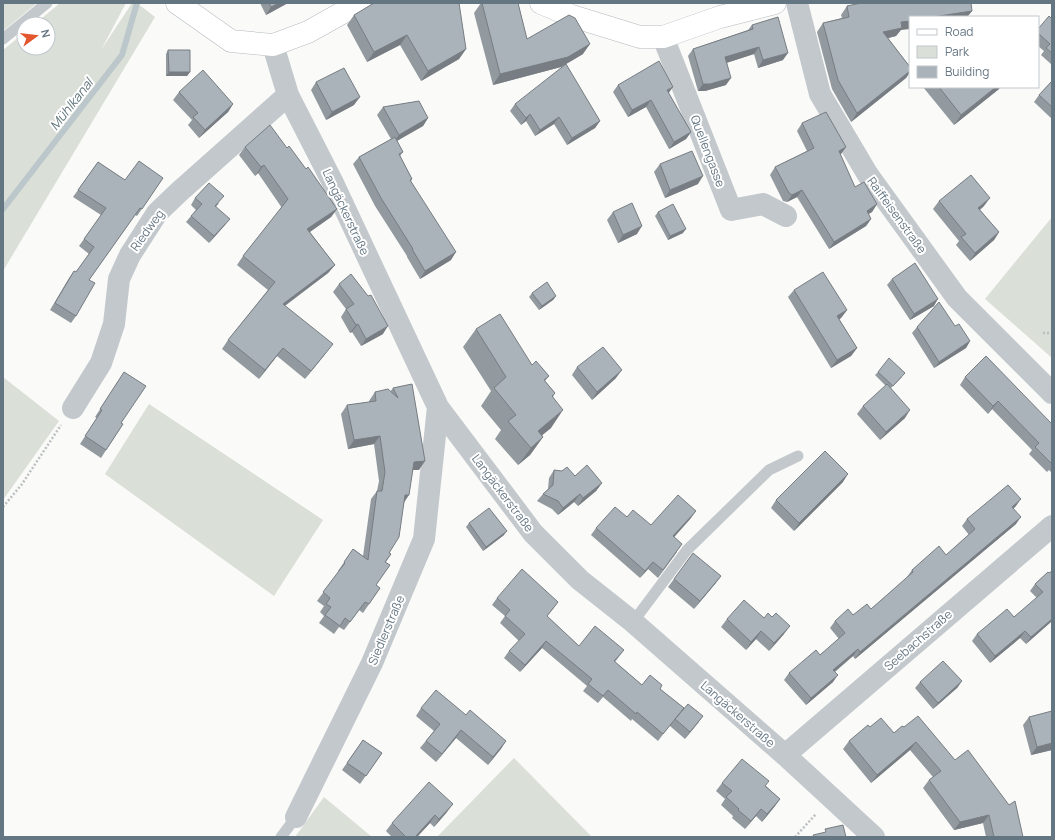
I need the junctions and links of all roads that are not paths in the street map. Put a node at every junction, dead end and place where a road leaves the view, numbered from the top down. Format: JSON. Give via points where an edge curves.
{"nodes":[{"id":1,"x":47,"y":3,"type":"edge"},
{"id":2,"x":177,"y":3,"type":"edge"},
{"id":3,"x":360,"y":3,"type":"edge"},
{"id":4,"x":541,"y":3,"type":"edge"},
{"id":5,"x":775,"y":3,"type":"edge"},
{"id":6,"x":797,"y":3,"type":"edge"},
{"id":7,"x":663,"y":37,"type":"junction"},
{"id":8,"x":3,"y":39,"type":"edge"},
{"id":9,"x":273,"y":45,"type":"junction"},
{"id":10,"x":288,"y":95,"type":"junction"},
{"id":11,"x":786,"y":216,"type":"dead end"},
{"id":12,"x":1052,"y":393,"type":"edge"},
{"id":13,"x":438,"y":407,"type":"junction"},
{"id":14,"x":73,"y":408,"type":"road end"},
{"id":15,"x":798,"y":456,"type":"dead end"},
{"id":16,"x":1052,"y":526,"type":"edge"},
{"id":17,"x":633,"y":622,"type":"junction"},
{"id":18,"x":785,"y":755,"type":"junction"},
{"id":19,"x":296,"y":817,"type":"joint"},
{"id":20,"x":281,"y":837,"type":"edge"},
{"id":21,"x":874,"y":837,"type":"edge"}],
"edges":[{"from":1,"to":8,"type":"lane"},
{"from":2,"to":9,"type":"street","via":[[231,41]]},
{"from":3,"to":9,"type":"street","via":[[308,32]]},
{"from":4,"to":7,"type":"street","via":[[572,16],[640,37]]},
{"from":5,"to":7,"type":"street","via":[[720,17]]},
{"from":6,"to":12,"type":"street","name":"Raiffeisenstraße","via":[[820,94],[868,176],[957,298]]},
{"from":7,"to":11,"type":"street","name":"Quellengasse","via":[[731,210],[763,204]]},
{"from":9,"to":10,"type":"street","name":"Langäckerstraße"},
{"from":10,"to":13,"type":"street","name":"Langäckerstraße","via":[[332,181]]},
{"from":10,"to":14,"type":"street","name":"Riedweg","via":[[158,213],[130,255],[119,278],[114,324],[101,363]]},
{"from":13,"to":17,"type":"street","name":"Langäckerstraße","via":[[533,533],[580,580]]},
{"from":13,"to":19,"type":"street","name":"Siedlerstraße","via":[[424,539],[372,663]]},
{"from":15,"to":17,"type":"lane","via":[[770,470],[687,550]]},
{"from":16,"to":18,"type":"street","name":"Seebachstraße"},
{"from":17,"to":18,"type":"street","name":"Langäckerstraße"},
{"from":18,"to":21,"type":"street","name":"Langäckerstraße"},
{"from":19,"to":20,"type":"lane","name":"Siedlerstraße"}]}
